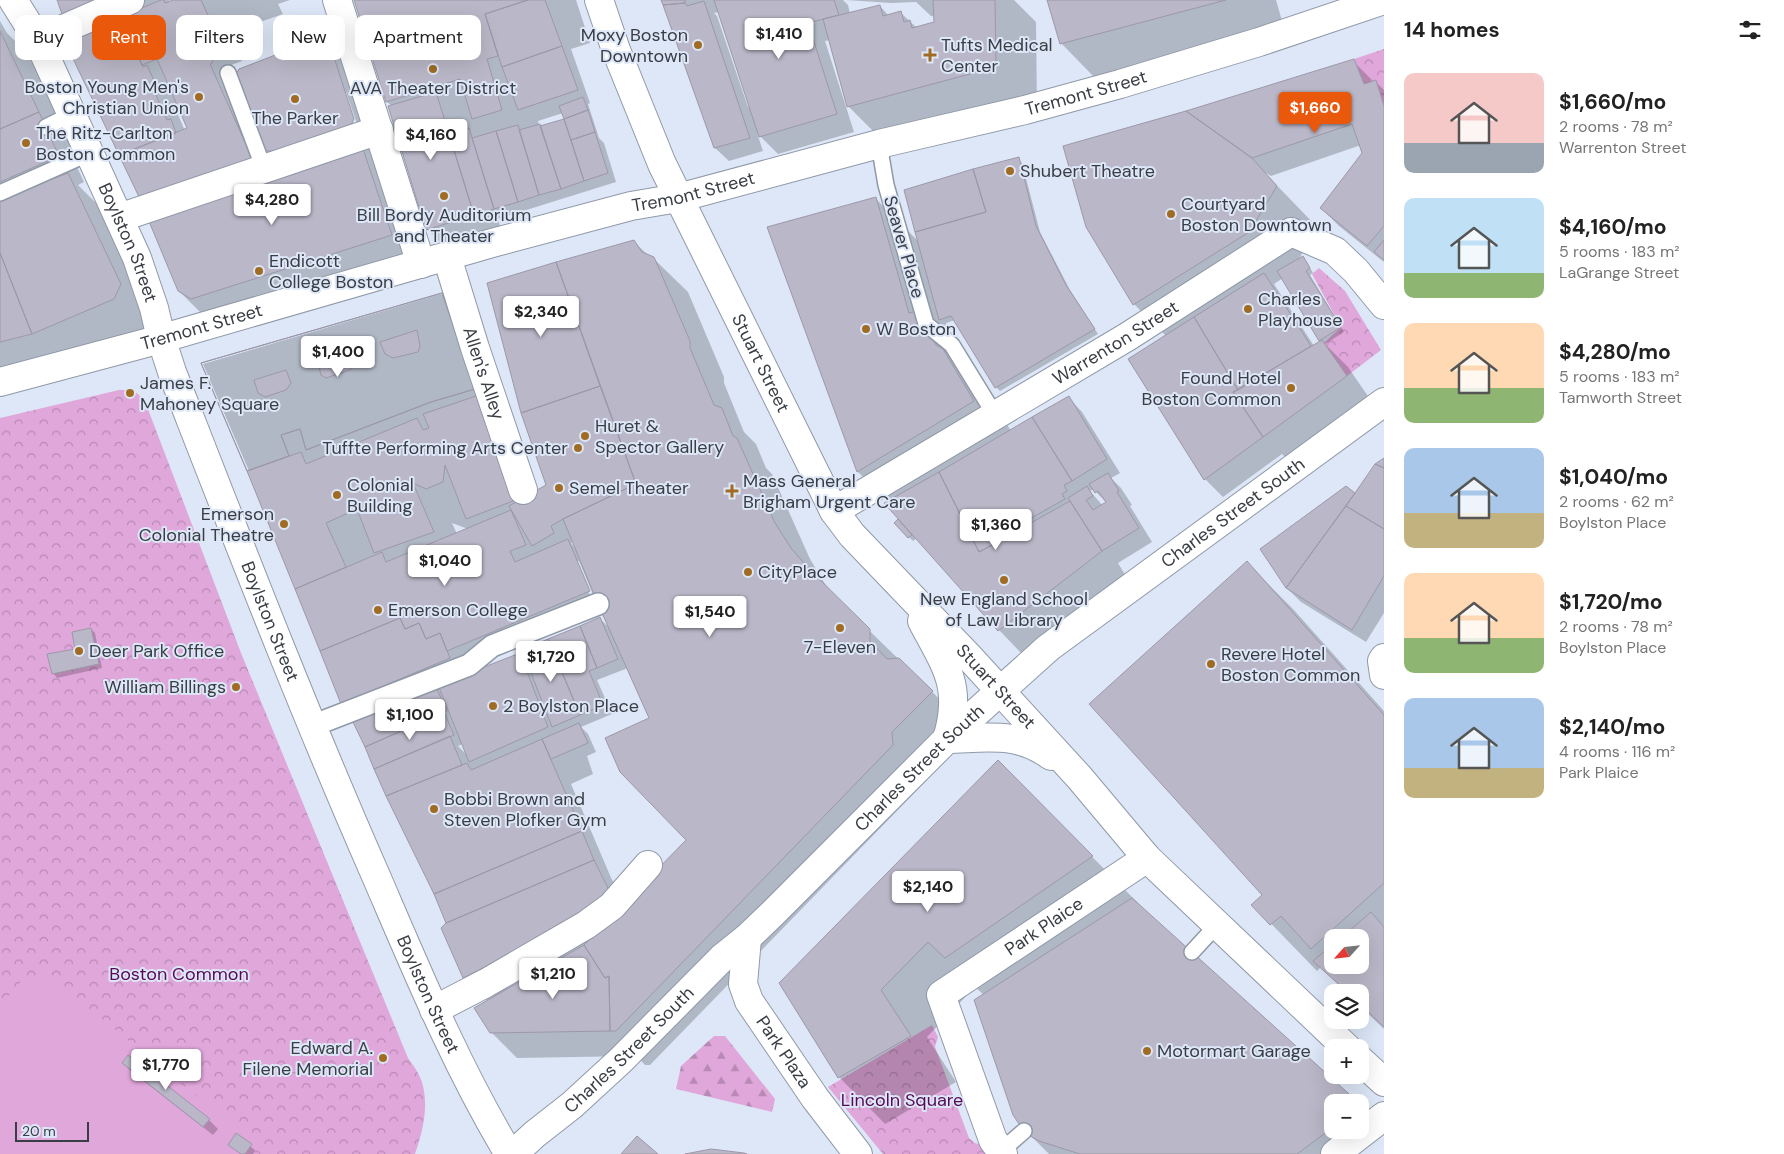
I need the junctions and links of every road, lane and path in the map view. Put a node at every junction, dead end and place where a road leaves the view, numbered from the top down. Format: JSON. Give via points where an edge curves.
{"nodes":[{"id":1,"x":13,"y":0,"type":"edge"},
{"id":2,"x":130,"y":0,"type":"edge"},
{"id":3,"x":337,"y":0,"type":"edge"},
{"id":4,"x":599,"y":0,"type":"edge"},
{"id":5,"x":1384,"y":0,"type":"edge"},
{"id":6,"x":22,"y":15,"type":"edge"},
{"id":7,"x":82,"y":21,"type":"edge"},
{"id":8,"x":47,"y":60,"type":"edge"},
{"id":9,"x":228,"y":73,"type":"dead end"},
{"id":10,"x":72,"y":114,"type":"junction"},
{"id":11,"x":46,"y":127,"type":"dead end"},
{"id":12,"x":379,"y":130,"type":"junction"},
{"id":13,"x":879,"y":144,"type":"junction"},
{"id":14,"x":90,"y":153,"type":"junction"},
{"id":15,"x":264,"y":169,"type":"junction"},
{"id":16,"x":0,"y":194,"type":"edge"},
{"id":17,"x":678,"y":198,"type":"junction"},
{"id":18,"x":120,"y":218,"type":"junction"},
{"id":19,"x":447,"y":257,"type":"junction"},
{"id":20,"x":421,"y":264,"type":"junction"},
{"id":21,"x":1383,"y":302,"type":"edge"},
{"id":22,"x":161,"y":338,"type":"junction"},
{"id":23,"x":0,"y":382,"type":"edge"},
{"id":24,"x":1384,"y":402,"type":"edge"},
{"id":25,"x":995,"y":416,"type":"junction"},
{"id":26,"x":523,"y":490,"type":"dead end"},
{"id":27,"x":834,"y":511,"type":"junction"},
{"id":28,"x":908,"y":593,"type":"junction"},
{"id":29,"x":598,"y":604,"type":"dead end"},
{"id":30,"x":1384,"y":658,"type":"edge"},
{"id":31,"x":1384,"y":675,"type":"edge"},
{"id":32,"x":999,"y":692,"type":"junction"},
{"id":33,"x":312,"y":726,"type":"junction"},
{"id":34,"x":947,"y":739,"type":"junction"},
{"id":35,"x":1078,"y":777,"type":"junction"},
{"id":36,"x":1147,"y":858,"type":"junction"},
{"id":37,"x":648,"y":865,"type":"dead end"},
{"id":38,"x":1217,"y":925,"type":"junction"},
{"id":39,"x":747,"y":938,"type":"junction"},
{"id":40,"x":1192,"y":952,"type":"dead end"},
{"id":41,"x":434,"y":1010,"type":"junction"},
{"id":42,"x":1337,"y":1039,"type":"edge"},
{"id":43,"x":1369,"y":1068,"type":"edge"},
{"id":44,"x":1384,"y":1082,"type":"edge"},
{"id":45,"x":1384,"y":1116,"type":"edge"},
{"id":46,"x":1024,"y":1132,"type":"dead end"},
{"id":47,"x":1002,"y":1153,"type":"edge"},
{"id":48,"x":509,"y":1154,"type":"edge"},
{"id":49,"x":513,"y":1154,"type":"edge"},
{"id":50,"x":858,"y":1154,"type":"edge"},
{"id":51,"x":1335,"y":1154,"type":"edge"}],
"edges":[{"from":1,"to":6,"type":"main road","name":"Boylston Street"},
{"from":2,"to":7,"type":"main road"},
{"from":3,"to":12,"type":"main road"},
{"from":4,"to":17,"type":"main road","name":"Stuart Street","via":[[643,120]]},
{"from":5,"to":13,"type":"main road","name":"Tremont Street","via":[[1120,84]]},
{"from":8,"to":10,"type":"main road","name":"Boylston Street"},
{"from":9,"to":15,"type":"lane"},
{"from":10,"to":11,"type":"lane"},
{"from":10,"to":14,"type":"main road","name":"Boylston Street"},
{"from":12,"to":15,"type":"main road"},
{"from":12,"to":20,"type":"main road"},
{"from":13,"to":17,"type":"main road","name":"Tremont Street"},
{"from":13,"to":25,"type":"lane","name":"Seaver Place","via":[[886,185],[926,324],[952,345]]},
{"from":14,"to":16,"type":"lane"},
{"from":14,"to":18,"type":"main road","name":"Boylston Street"},
{"from":15,"to":18,"type":"main road"},
{"from":17,"to":19,"type":"main road","name":"Tremont Street","via":[[631,206]]},
{"from":17,"to":27,"type":"main road","name":"Stuart Street"},
{"from":18,"to":22,"type":"main road","name":"Boylston Street","via":[[147,286]]},
{"from":19,"to":20,"type":"main road","name":"Tremont Street"},
{"from":19,"to":26,"type":"main road","name":"Allen's Alley"},
{"from":20,"to":22,"type":"main road","name":"Tremont Street"},
{"from":21,"to":25,"type":"main road","name":"Warrenton Street","via":[[1335,251],[1291,232],[1127,337]]},
{"from":22,"to":23,"type":"main road","name":"Tremont Street"},
{"from":22,"to":33,"type":"main road","name":"Boylston Street","via":[[175,381]]},
{"from":24,"to":32,"type":"main road","name":"Charles Street South","via":[[1069,632]]},
{"from":25,"to":27,"type":"main road","name":"Warrenton Street"},
{"from":27,"to":28,"type":"main road","name":"Stuart Street","via":[[852,535]]},
{"from":28,"to":32,"type":"main road","name":"Stuart Street"},
{"from":28,"to":34,"type":"main road","via":[[954,692]]},
{"from":29,"to":33,"type":"street","via":[[492,646],[469,665]]},
{"from":30,"to":31,"type":"main road"},
{"from":32,"to":34,"type":"main road","name":"Charles Street South"},
{"from":32,"to":35,"type":"main road","name":"Stuart Street"},
{"from":33,"to":41,"type":"main road","name":"Boylston Street"},
{"from":34,"to":35,"type":"main road","via":[[993,737],[1023,741],[1047,753]]},
{"from":34,"to":39,"type":"main road","name":"Charles Street South"},
{"from":35,"to":36,"type":"main road","name":"Stuart Street"},
{"from":36,"to":38,"type":"main road","name":"Stuart Street"},
{"from":36,"to":47,"type":"main road","name":"Park Plaice","via":[[941,995],[994,1140]]},
{"from":37,"to":41,"type":"main road","via":[[612,906],[586,925]]},
{"from":38,"to":40,"type":"lane"},
{"from":38,"to":42,"type":"main road","name":"Stuart Street"},
{"from":39,"to":49,"type":"main road","name":"Charles Street South","via":[[722,958],[621,1060]]},
{"from":39,"to":50,"type":"main road","name":"Park Plaza","via":[[743,984],[749,1000],[815,1098]]},
{"from":41,"to":48,"type":"main road","name":"Boylston Street"},
{"from":43,"to":44,"type":"main road"},
{"from":45,"to":51,"type":"main road"},
{"from":46,"to":47,"type":"lane"}]}
